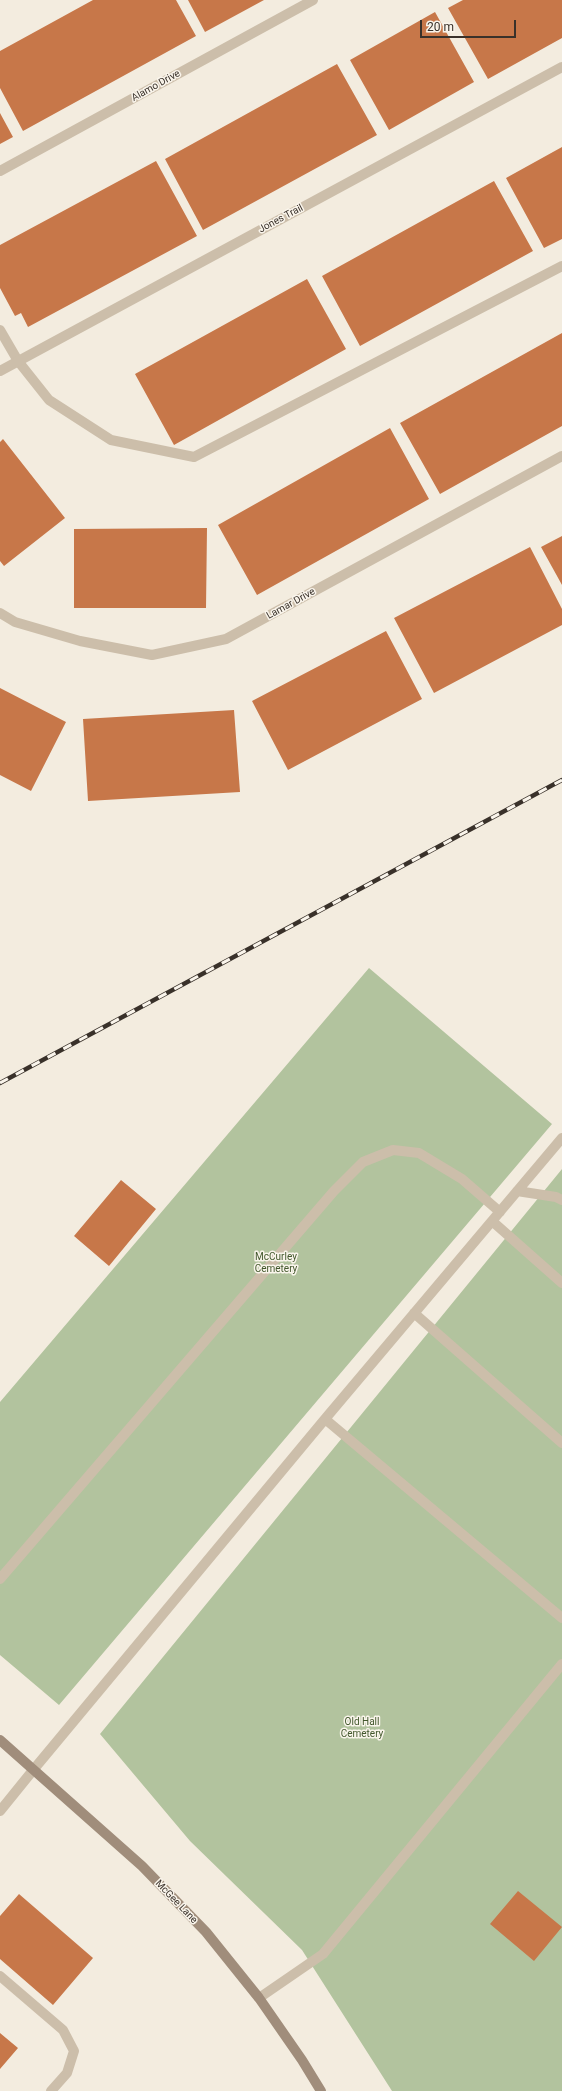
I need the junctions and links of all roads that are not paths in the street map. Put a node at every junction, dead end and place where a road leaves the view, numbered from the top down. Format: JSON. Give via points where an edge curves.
{"nodes":[{"id":1,"x":313,"y":0,"type":"edge"},
{"id":2,"x":562,"y":67,"type":"edge"},
{"id":3,"x":0,"y":171,"type":"edge"},
{"id":4,"x":562,"y":266,"type":"edge"},
{"id":5,"x":0,"y":330,"type":"edge"},
{"id":6,"x":18,"y":361,"type":"junction"},
{"id":7,"x":0,"y":370,"type":"edge"},
{"id":8,"x":562,"y":456,"type":"edge"},
{"id":9,"x":0,"y":613,"type":"edge"},
{"id":10,"x":562,"y":1138,"type":"edge"},
{"id":11,"x":517,"y":1191,"type":"junction"},
{"id":12,"x":562,"y":1200,"type":"edge"},
{"id":13,"x":500,"y":1212,"type":"junction"},
{"id":14,"x":492,"y":1221,"type":"junction"},
{"id":15,"x":562,"y":1283,"type":"edge"},
{"id":16,"x":414,"y":1313,"type":"junction"},
{"id":17,"x":325,"y":1419,"type":"junction"},
{"id":18,"x":562,"y":1443,"type":"edge"},
{"id":19,"x":0,"y":1579,"type":"edge"},
{"id":20,"x":562,"y":1618,"type":"edge"},
{"id":21,"x":562,"y":1664,"type":"edge"},
{"id":22,"x":0,"y":1740,"type":"edge"},
{"id":23,"x":34,"y":1769,"type":"junction"},
{"id":24,"x":0,"y":1811,"type":"edge"},
{"id":25,"x":0,"y":1976,"type":"edge"},
{"id":26,"x":259,"y":1998,"type":"junction"},
{"id":27,"x":51,"y":2091,"type":"edge"},
{"id":28,"x":321,"y":2091,"type":"edge"}],
"edges":[{"from":1,"to":3,"type":"street","name":"Alamo Drive"},
{"from":2,"to":6,"type":"street","name":"Jones Trail"},
{"from":4,"to":6,"type":"street","via":[[194,457],[111,440],[49,400]]},
{"from":5,"to":6,"type":"street"},
{"from":6,"to":7,"type":"street","name":"Jones Trail"},
{"from":8,"to":9,"type":"street","name":"Lamar Drive","via":[[226,640],[152,655],[80,642],[15,622]]},
{"from":10,"to":11,"type":"street"},
{"from":11,"to":12,"type":"street"},
{"from":11,"to":13,"type":"street"},
{"from":13,"to":14,"type":"street"},
{"from":13,"to":19,"type":"street","via":[[462,1179],[419,1153],[393,1150],[363,1162],[334,1191]]},
{"from":14,"to":15,"type":"street"},
{"from":14,"to":16,"type":"street"},
{"from":16,"to":17,"type":"street"},
{"from":16,"to":18,"type":"street"},
{"from":17,"to":20,"type":"street"},
{"from":17,"to":23,"type":"street"},
{"from":21,"to":26,"type":"street","via":[[323,1954]]},
{"from":22,"to":23,"type":"street","name":"McGee Lane"},
{"from":23,"to":24,"type":"street"},
{"from":23,"to":26,"type":"street","name":"McGee Lane","via":[[142,1866],[206,1932]]},
{"from":25,"to":27,"type":"street","via":[[62,2030],[74,2051],[67,2073]]},
{"from":26,"to":28,"type":"street","name":"McGee Lane"}]}
